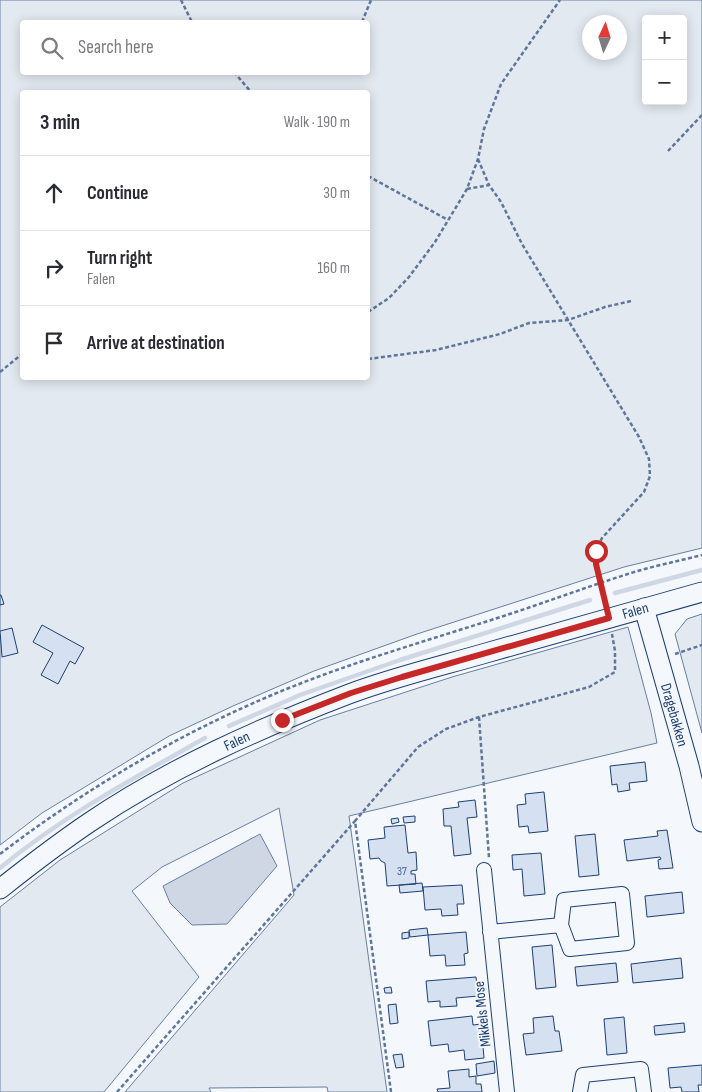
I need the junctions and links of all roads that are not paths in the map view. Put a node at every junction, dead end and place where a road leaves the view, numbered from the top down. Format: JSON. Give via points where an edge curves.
{"nodes":[{"id":1,"x":702,"y":592,"type":"edge"},
{"id":2,"x":644,"y":608,"type":"junction"},
{"id":3,"x":702,"y":822,"type":"edge"},
{"id":4,"x":484,"y":870,"type":"road end"},
{"id":5,"x":0,"y":889,"type":"edge"},
{"id":6,"x":561,"y":925,"type":"junction"},
{"id":7,"x":490,"y":932,"type":"junction"},
{"id":8,"x":507,"y":1092,"type":"edge"},
{"id":9,"x":580,"y":1092,"type":"edge"},
{"id":10,"x":644,"y":1092,"type":"edge"}],
"edges":[{"from":1,"to":2,"type":"street","name":"Falen"},
{"from":2,"to":3,"type":"street","name":"Dragebakken"},
{"from":2,"to":5,"type":"street","name":"Falen","via":[[351,693],[282,720],[154,783],[91,822]]},
{"from":4,"to":7,"type":"street","name":"Mikkels Mose"},
{"from":6,"to":6,"type":"street","via":[[564,900],[622,894],[627,943],[570,949]]},
{"from":6,"to":7,"type":"street"},
{"from":7,"to":8,"type":"street","name":"Mikkels Mose"},
{"from":9,"to":10,"type":"street","via":[[583,1075],[641,1069]]}]}
